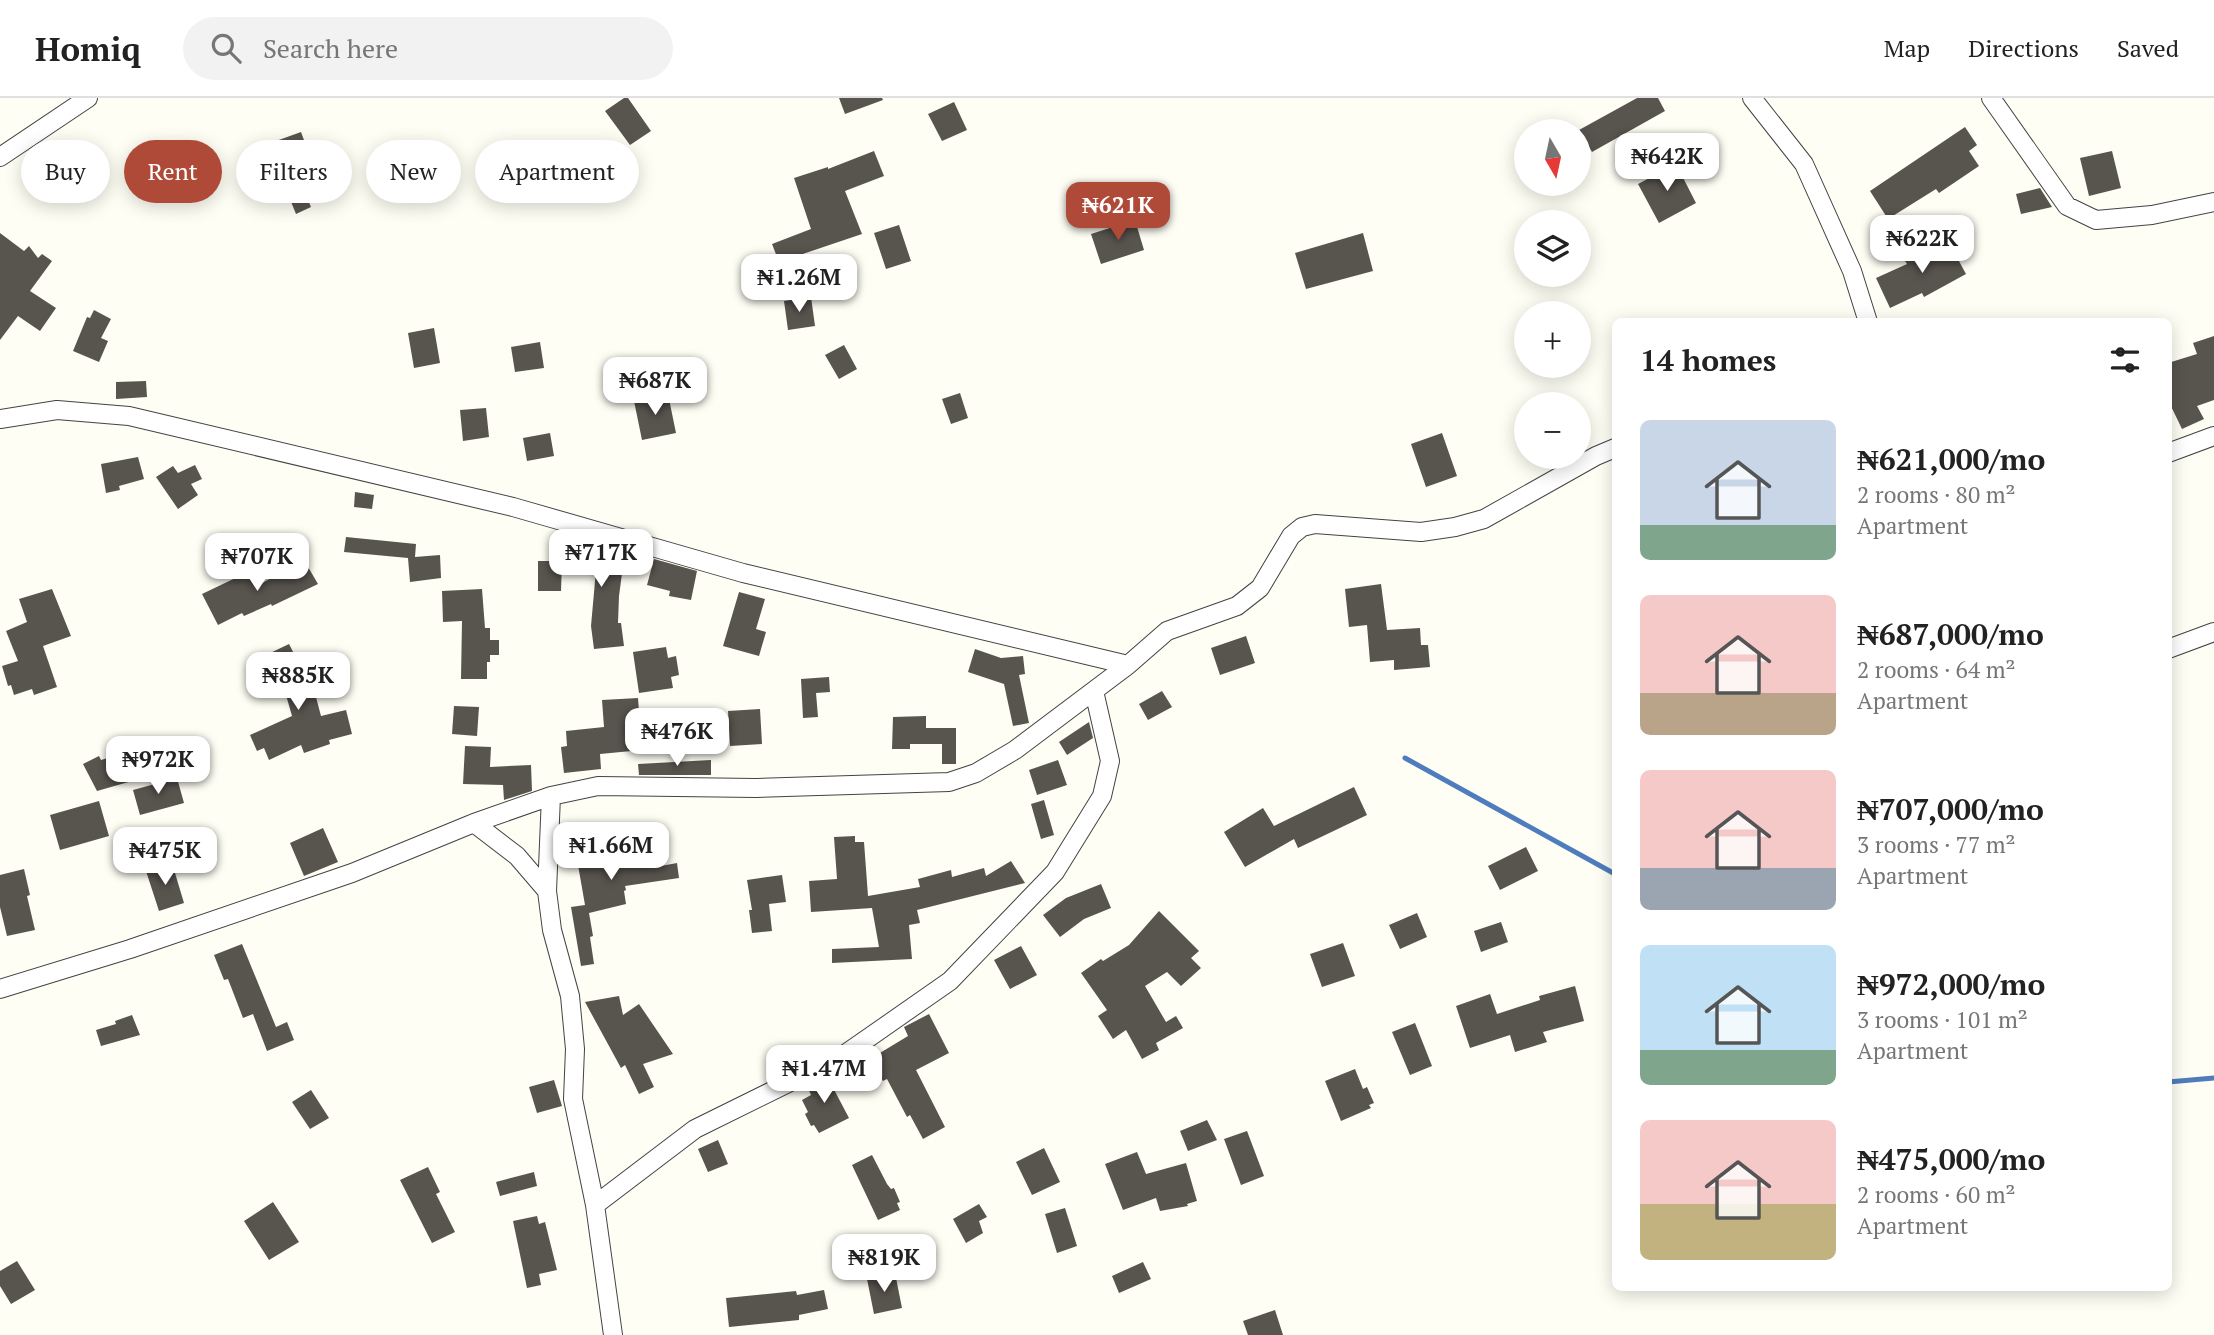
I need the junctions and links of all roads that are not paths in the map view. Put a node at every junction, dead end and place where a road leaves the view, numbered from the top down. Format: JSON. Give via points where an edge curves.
{"nodes":[{"id":1,"x":88,"y":98,"type":"edge"},
{"id":2,"x":1752,"y":98,"type":"edge"},
{"id":3,"x":1991,"y":98,"type":"edge"},
{"id":4,"x":0,"y":157,"type":"edge"},
{"id":5,"x":2214,"y":202,"type":"edge"},
{"id":6,"x":1867,"y":318,"type":"edge"},
{"id":7,"x":0,"y":419,"type":"edge"},
{"id":8,"x":2214,"y":436,"type":"edge"},
{"id":9,"x":1612,"y":449,"type":"edge"},
{"id":10,"x":2172,"y":452,"type":"edge"},
{"id":11,"x":2214,"y":632,"type":"edge"},
{"id":12,"x":2172,"y":648,"type":"edge"},
{"id":13,"x":1128,"y":665,"type":"junction"},
{"id":14,"x":1094,"y":691,"type":"junction"},
{"id":15,"x":551,"y":796,"type":"junction"},
{"id":16,"x":474,"y":823,"type":"junction"},
{"id":17,"x":547,"y":891,"type":"junction"},
{"id":18,"x":0,"y":989,"type":"edge"},
{"id":19,"x":595,"y":1205,"type":"junction"},
{"id":20,"x":613,"y":1335,"type":"edge"}],
"edges":[{"from":1,"to":4,"type":"street"},
{"from":2,"to":6,"type":"street","via":[[1804,164],[1852,271]]},
{"from":3,"to":5,"type":"street","via":[[2067,206],[2096,220],[2152,215]]},
{"from":7,"to":13,"type":"street","via":[[57,410],[129,416],[513,507],[743,573]]},
{"from":8,"to":10,"type":"street"},
{"from":9,"to":13,"type":"street","via":[[1484,519],[1455,527],[1421,532],[1315,524],[1302,527],[1291,536],[1260,588],[1237,606],[1167,631]]},
{"from":11,"to":12,"type":"street"},
{"from":13,"to":14,"type":"street"},
{"from":14,"to":15,"type":"street","via":[[998,762],[949,782],[756,789],[598,786]]},
{"from":14,"to":19,"type":"street","via":[[1110,761],[1102,796],[1055,872],[969,962],[950,981],[841,1056],[695,1129]]},
{"from":15,"to":16,"type":"street"},
{"from":15,"to":17,"type":"street"},
{"from":16,"to":17,"type":"street","via":[[517,856]]},
{"from":16,"to":18,"type":"street","via":[[352,873]]},
{"from":17,"to":19,"type":"street","via":[[570,996],[573,1099]]},
{"from":19,"to":20,"type":"street"}]}
